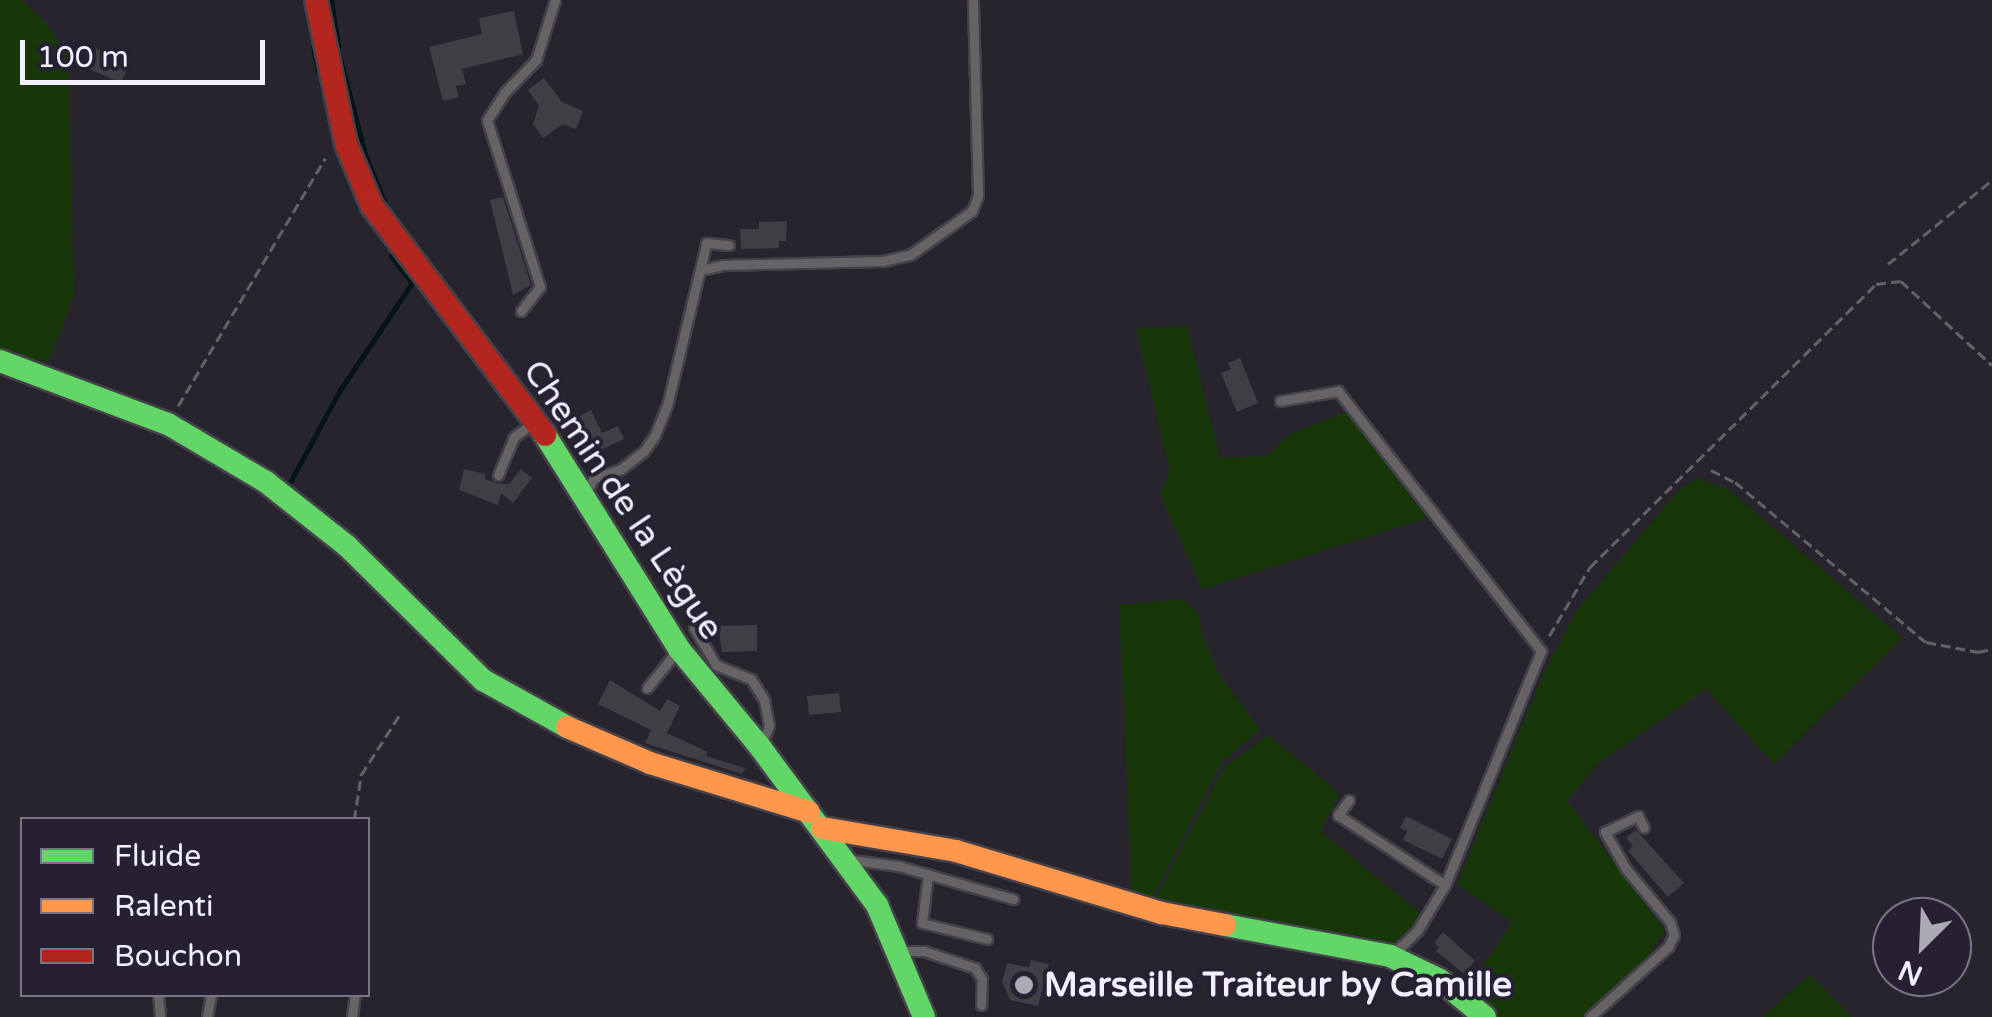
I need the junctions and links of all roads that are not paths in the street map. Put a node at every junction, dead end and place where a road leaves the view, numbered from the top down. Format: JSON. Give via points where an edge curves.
{"nodes":[{"id":1,"x":316,"y":0,"type":"edge"},
{"id":2,"x":555,"y":0,"type":"edge"},
{"id":3,"x":973,"y":0,"type":"edge"},
{"id":4,"x":729,"y":245,"type":"dead end"},
{"id":5,"x":700,"y":270,"type":"junction"},
{"id":6,"x":521,"y":311,"type":"dead end"},
{"id":7,"x":0,"y":361,"type":"edge"},
{"id":8,"x":1280,"y":401,"type":"dead end"},
{"id":9,"x":535,"y":420,"type":"junction"},
{"id":10,"x":498,"y":475,"type":"dead end"},
{"id":11,"x":581,"y":498,"type":"junction"},
{"id":12,"x":694,"y":628,"type":"dead end"},
{"id":13,"x":679,"y":649,"type":"junction"},
{"id":14,"x":647,"y":688,"type":"dead end"},
{"id":15,"x":760,"y":747,"type":"junction"},
{"id":16,"x":1349,"y":800,"type":"dead end"},
{"id":17,"x":816,"y":820,"type":"junction"},
{"id":18,"x":1644,"y":828,"type":"dead end"},
{"id":19,"x":845,"y":858,"type":"junction"},
{"id":20,"x":928,"y":874,"type":"junction"},
{"id":21,"x":1445,"y":885,"type":"junction"},
{"id":22,"x":1013,"y":898,"type":"dead end"},
{"id":23,"x":987,"y":939,"type":"dead end"},
{"id":24,"x":896,"y":951,"type":"junction"},
{"id":25,"x":1390,"y":956,"type":"junction"},
{"id":26,"x":981,"y":1005,"type":"dead end"},
{"id":27,"x":924,"y":1017,"type":"edge"},
{"id":28,"x":1484,"y":1017,"type":"edge"},
{"id":29,"x":1590,"y":1017,"type":"edge"}],
"edges":[{"from":1,"to":9,"type":"street","name":"Chemin de la Lègue","via":[[346,144],[372,206]]},
{"from":2,"to":6,"type":"lane","via":[[536,60],[487,120],[540,287]]},
{"from":3,"to":5,"type":"lane","via":[[978,196],[972,211],[910,255],[883,261]]},
{"from":4,"to":5,"type":"lane","via":[[706,243]]},
{"from":5,"to":11,"type":"lane","via":[[655,435],[621,469],[594,478]]},
{"from":7,"to":17,"type":"street","via":[[168,424],[220,452],[313,516],[483,680],[536,712],[650,763]]},
{"from":8,"to":21,"type":"lane","via":[[1338,391],[1541,650]]},
{"from":9,"to":10,"type":"lane","via":[[514,438]]},
{"from":9,"to":11,"type":"street","name":"Chemin de la Lègue"},
{"from":11,"to":13,"type":"street","name":"Chemin de la Lègue"},
{"from":12,"to":15,"type":"lane","via":[[716,665],[751,679],[764,700],[769,726]]},
{"from":13,"to":14,"type":"lane"},
{"from":13,"to":15,"type":"street","name":"Chemin de la Lègue"},
{"from":15,"to":17,"type":"street","name":"Chemin de la Lègue"},
{"from":16,"to":21,"type":"lane","via":[[1338,814]]},
{"from":17,"to":19,"type":"street","name":"Chemin de la Lègue"},
{"from":17,"to":25,"type":"street","via":[[956,852],[1162,913]]},
{"from":18,"to":29,"type":"lane","via":[[1638,816],[1605,832],[1674,934],[1668,947]]},
{"from":19,"to":20,"type":"lane"},
{"from":19,"to":24,"type":"street","name":"Chemin de la Lègue","via":[[877,905]]},
{"from":20,"to":22,"type":"lane"},
{"from":20,"to":23,"type":"lane","via":[[922,923]]},
{"from":21,"to":25,"type":"lane","via":[[1418,931]]},
{"from":24,"to":26,"type":"lane","via":[[924,951],[975,968],[982,979]]},
{"from":24,"to":27,"type":"street","name":"Chemin de la Lègue"},
{"from":25,"to":28,"type":"street","via":[[1440,980]]}]}
